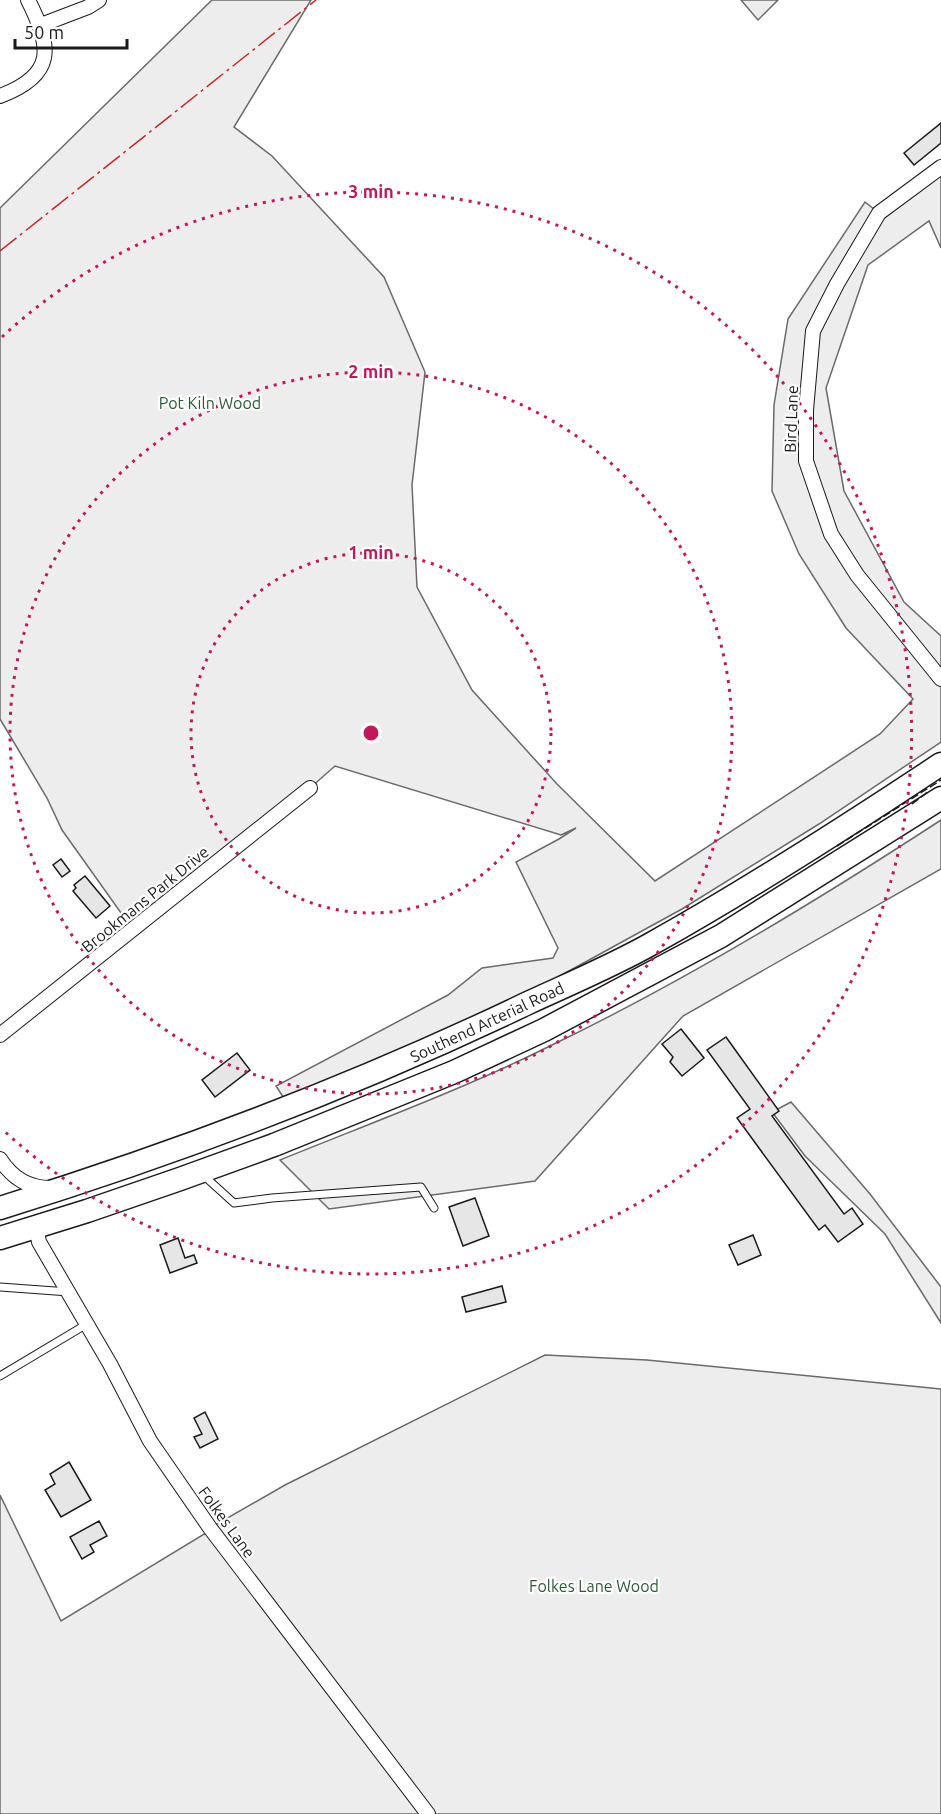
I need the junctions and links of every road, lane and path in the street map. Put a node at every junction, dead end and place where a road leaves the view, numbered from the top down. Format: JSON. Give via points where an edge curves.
{"nodes":[{"id":1,"x":28,"y":0,"type":"edge"},
{"id":2,"x":99,"y":0,"type":"edge"},
{"id":3,"x":41,"y":25,"type":"junction"},
{"id":4,"x":0,"y":96,"type":"edge"},
{"id":5,"x":941,"y":167,"type":"edge"},
{"id":6,"x":941,"y":679,"type":"edge"},
{"id":7,"x":941,"y":764,"type":"edge"},
{"id":8,"x":310,"y":788,"type":"dead end"},
{"id":9,"x":941,"y":798,"type":"edge"},
{"id":10,"x":0,"y":1035,"type":"edge"},
{"id":11,"x":0,"y":1159,"type":"edge"},
{"id":12,"x":200,"y":1172,"type":"junction"},
{"id":13,"x":78,"y":1184,"type":"junction"},
{"id":14,"x":0,"y":1208,"type":"edge"},
{"id":15,"x":434,"y":1208,"type":"dead end"},
{"id":16,"x":36,"y":1227,"type":"junction"},
{"id":17,"x":0,"y":1238,"type":"edge"},
{"id":18,"x":0,"y":1287,"type":"edge"},
{"id":19,"x":69,"y":1292,"type":"junction"},
{"id":20,"x":87,"y":1324,"type":"junction"},
{"id":21,"x":0,"y":1376,"type":"edge"},
{"id":22,"x":428,"y":1814,"type":"edge"}],
"edges":[{"from":1,"to":3,"type":"street"},
{"from":2,"to":3,"type":"street"},
{"from":3,"to":4,"type":"street","via":[[45,54],[40,68],[21,87]]},
{"from":5,"to":6,"type":"street","name":"Bird Lane","via":[[879,213],[813,331],[806,461],[831,534],[857,575]]},
{"from":7,"to":13,"type":"highway","name":"Southend Arterial Road","via":[[822,843],[649,945],[448,1042],[357,1081]]},
{"from":8,"to":10,"type":"street","name":"Brookmans Park Drive"},
{"from":9,"to":12,"type":"highway","name":"Southend Arterial Road","via":[[721,936],[544,1030],[454,1072]]},
{"from":11,"to":13,"type":"street","via":[[13,1175],[29,1185],[48,1188]]},
{"from":12,"to":15,"type":"lane","via":[[234,1203],[421,1187]]},
{"from":12,"to":16,"type":"highway","name":"Southend Arterial Road"},
{"from":13,"to":14,"type":"highway","name":"Southend Arterial Road"},
{"from":16,"to":17,"type":"highway","name":"Southend Arterial Road"},
{"from":16,"to":19,"type":"street","name":"Folkes Lane","via":[[39,1242]]},
{"from":18,"to":19,"type":"lane"},
{"from":19,"to":20,"type":"street","name":"Folkes Lane"},
{"from":20,"to":21,"type":"lane"},
{"from":20,"to":22,"type":"street","name":"Folkes Lane","via":[[150,1441],[210,1528]]}]}
